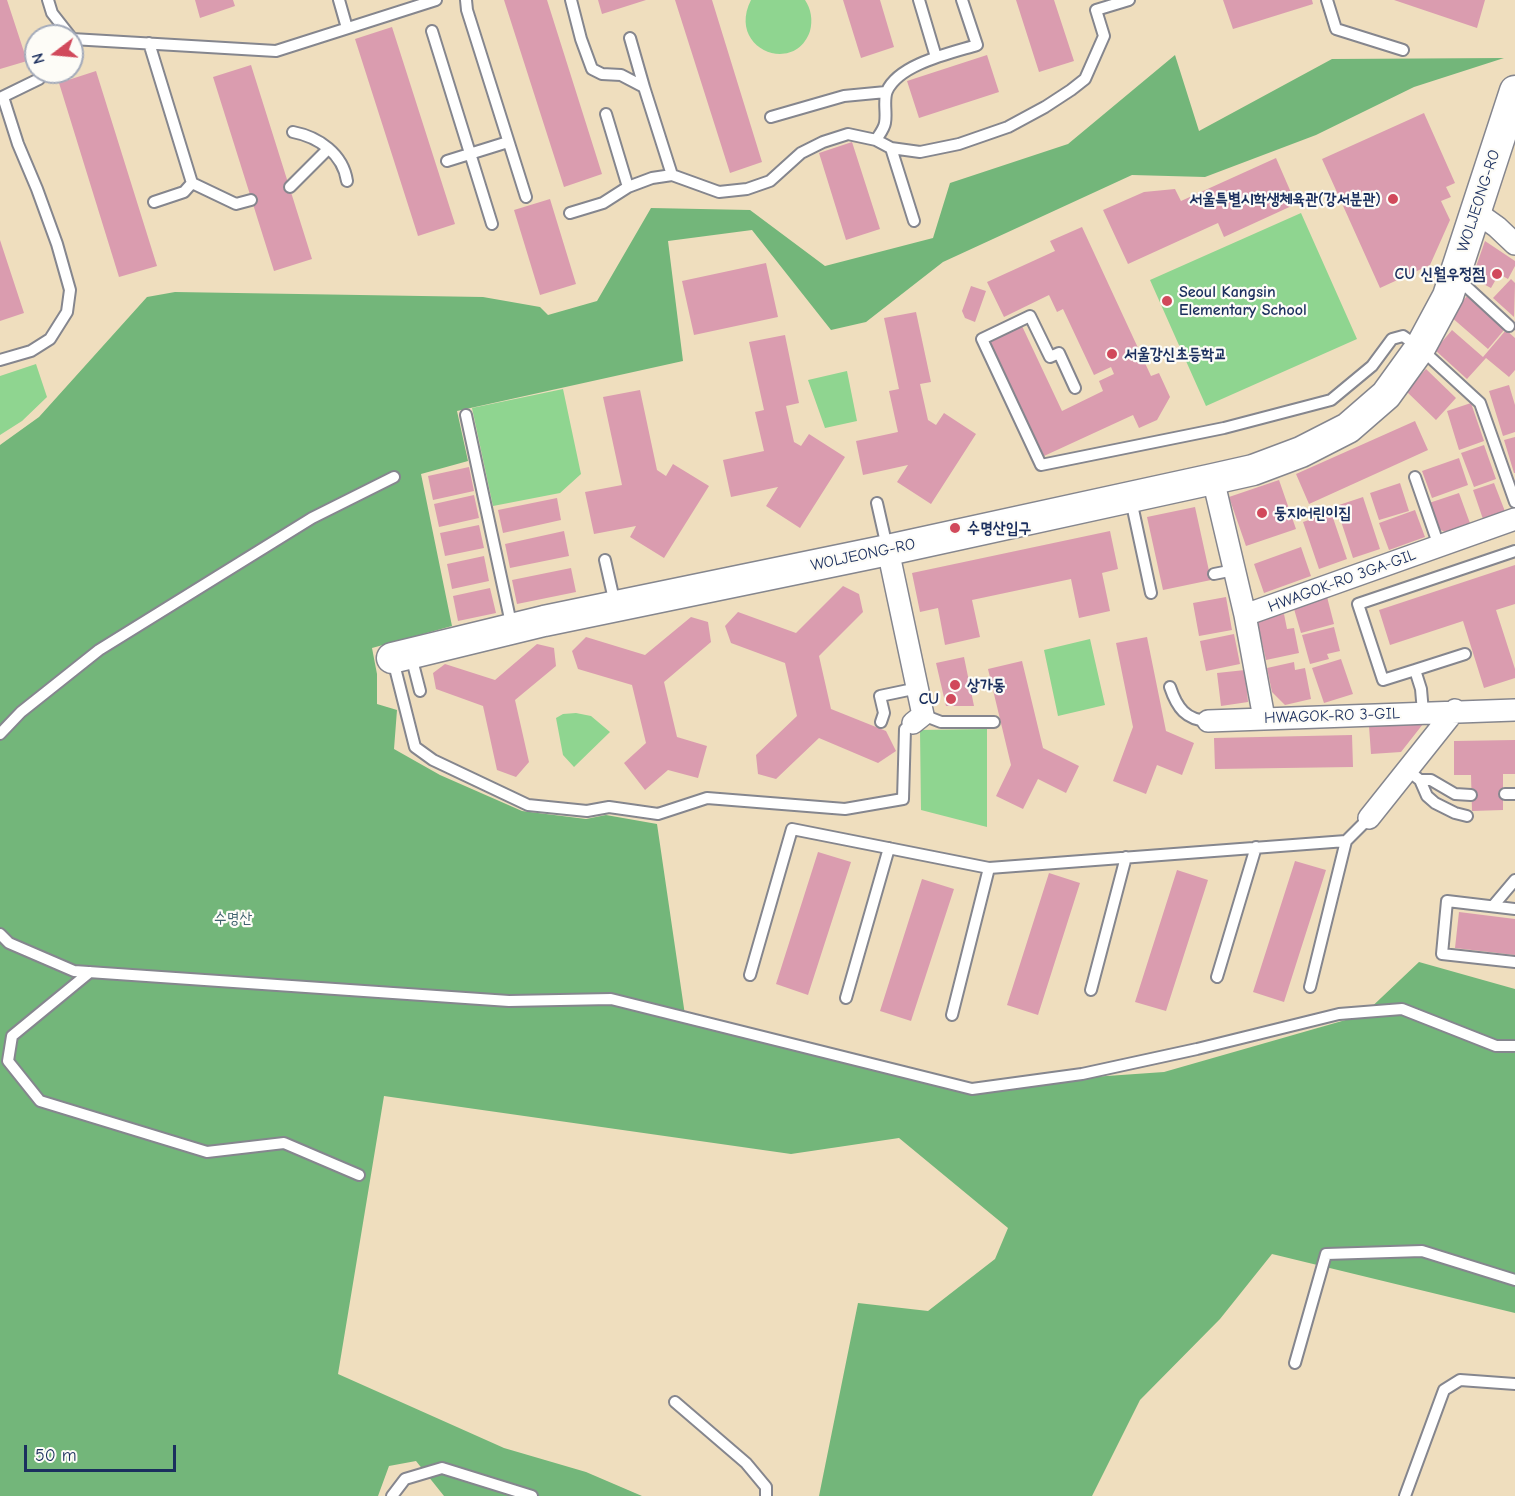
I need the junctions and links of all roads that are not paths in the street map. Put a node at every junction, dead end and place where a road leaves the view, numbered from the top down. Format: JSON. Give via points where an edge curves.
{"nodes":[{"id":1,"x":48,"y":0,"type":"edge"},
{"id":2,"x":339,"y":0,"type":"edge"},
{"id":3,"x":436,"y":0,"type":"edge"},
{"id":4,"x":466,"y":0,"type":"edge"},
{"id":5,"x":571,"y":0,"type":"edge"},
{"id":6,"x":919,"y":0,"type":"edge"},
{"id":7,"x":962,"y":0,"type":"edge"},
{"id":8,"x":1129,"y":0,"type":"edge"},
{"id":9,"x":1327,"y":0,"type":"edge"},
{"id":10,"x":1112,"y":2,"type":"edge"},
{"id":11,"x":1094,"y":5,"type":"edge"},
{"id":12,"x":61,"y":24,"type":"edge"},
{"id":13,"x":347,"y":28,"type":"junction"},
{"id":14,"x":432,"y":31,"type":"dead end"},
{"id":15,"x":84,"y":38,"type":"edge"},
{"id":16,"x":630,"y":38,"type":"dead end"},
{"id":17,"x":148,"y":43,"type":"junction"},
{"id":18,"x":1403,"y":50,"type":"dead end"},
{"id":19,"x":936,"y":57,"type":"junction"},
{"id":20,"x":29,"y":84,"type":"edge"},
{"id":21,"x":644,"y":87,"type":"junction"},
{"id":22,"x":1515,"y":91,"type":"edge"},
{"id":23,"x":886,"y":92,"type":"junction"},
{"id":24,"x":2,"y":97,"type":"edge"},
{"id":25,"x":606,"y":114,"type":"dead end"},
{"id":26,"x":771,"y":117,"type":"dead end"},
{"id":27,"x":292,"y":132,"type":"dead end"},
{"id":28,"x":876,"y":140,"type":"junction"},
{"id":29,"x":508,"y":142,"type":"junction"},
{"id":30,"x":891,"y":148,"type":"junction"},
{"id":31,"x":328,"y":149,"type":"junction"},
{"id":32,"x":470,"y":153,"type":"junction"},
{"id":33,"x":447,"y":161,"type":"dead end"},
{"id":34,"x":672,"y":175,"type":"junction"},
{"id":35,"x":347,"y":182,"type":"dead end"},
{"id":36,"x":192,"y":183,"type":"junction"},
{"id":37,"x":290,"y":187,"type":"dead end"},
{"id":38,"x":628,"y":187,"type":"junction"},
{"id":39,"x":526,"y":197,"type":"dead end"},
{"id":40,"x":250,"y":200,"type":"dead end"},
{"id":41,"x":154,"y":202,"type":"dead end"},
{"id":42,"x":1476,"y":212,"type":"junction"},
{"id":43,"x":570,"y":213,"type":"dead end"},
{"id":44,"x":914,"y":221,"type":"dead end"},
{"id":45,"x":492,"y":224,"type":"dead end"},
{"id":46,"x":1515,"y":244,"type":"edge"},
{"id":47,"x":1454,"y":276,"type":"junction"},
{"id":48,"x":1509,"y":326,"type":"dead end"},
{"id":49,"x":1420,"y":348,"type":"junction"},
{"id":50,"x":0,"y":360,"type":"edge"},
{"id":51,"x":1075,"y":388,"type":"dead end"},
{"id":52,"x":466,"y":415,"type":"dead end"},
{"id":53,"x":394,"y":477,"type":"dead end"},
{"id":54,"x":1415,"y":477,"type":"dead end"},
{"id":55,"x":1213,"y":479,"type":"junction"},
{"id":56,"x":1130,"y":497,"type":"junction"},
{"id":57,"x":1515,"y":502,"type":"edge"},
{"id":58,"x":877,"y":503,"type":"dead end"},
{"id":59,"x":1515,"y":519,"type":"edge"},
{"id":60,"x":1439,"y":546,"type":"junction"},
{"id":61,"x":888,"y":550,"type":"junction"},
{"id":62,"x":1515,"y":551,"type":"edge"},
{"id":63,"x":605,"y":560,"type":"dead end"},
{"id":64,"x":1151,"y":592,"type":"dead end"},
{"id":65,"x":615,"y":606,"type":"junction"},
{"id":66,"x":1245,"y":615,"type":"junction"},
{"id":67,"x":512,"y":628,"type":"junction"},
{"id":68,"x":1465,"y":654,"type":"dead end"},
{"id":69,"x":401,"y":656,"type":"junction"},
{"id":70,"x":1415,"y":670,"type":"junction"},
{"id":71,"x":1170,"y":687,"type":"dead end"},
{"id":72,"x":918,"y":688,"type":"junction"},
{"id":73,"x":420,"y":691,"type":"dead end"},
{"id":74,"x":1515,"y":710,"type":"edge"},
{"id":75,"x":1455,"y":711,"type":"junction"},
{"id":76,"x":1423,"y":712,"type":"junction"},
{"id":77,"x":1264,"y":718,"type":"junction"},
{"id":78,"x":918,"y":719,"type":"junction"},
{"id":79,"x":1208,"y":721,"type":"joint"},
{"id":80,"x":881,"y":722,"type":"dead end"},
{"id":81,"x":994,"y":722,"type":"dead end"},
{"id":82,"x":0,"y":734,"type":"edge"},
{"id":83,"x":1413,"y":775,"type":"junction"},
{"id":84,"x":1471,"y":795,"type":"dead end"},
{"id":85,"x":1467,"y":816,"type":"dead end"},
{"id":86,"x":1369,"y":818,"type":"joint"},
{"id":87,"x":1346,"y":841,"type":"junction"},
{"id":88,"x":1256,"y":847,"type":"junction"},
{"id":89,"x":889,"y":848,"type":"junction"},
{"id":90,"x":1126,"y":857,"type":"junction"},
{"id":91,"x":989,"y":868,"type":"junction"},
{"id":92,"x":1515,"y":880,"type":"edge"},
{"id":93,"x":1493,"y":906,"type":"junction"},
{"id":94,"x":1515,"y":909,"type":"edge"},
{"id":95,"x":0,"y":934,"type":"edge"},
{"id":96,"x":1515,"y":962,"type":"edge"},
{"id":97,"x":90,"y":972,"type":"junction"},
{"id":98,"x":750,"y":975,"type":"dead end"},
{"id":99,"x":1217,"y":977,"type":"dead end"},
{"id":100,"x":1310,"y":987,"type":"dead end"},
{"id":101,"x":1091,"y":990,"type":"dead end"},
{"id":102,"x":846,"y":998,"type":"dead end"},
{"id":103,"x":952,"y":1015,"type":"dead end"},
{"id":104,"x":1515,"y":1046,"type":"edge"},
{"id":105,"x":359,"y":1175,"type":"dead end"},
{"id":106,"x":1515,"y":1280,"type":"edge"},
{"id":107,"x":1295,"y":1363,"type":"dead end"},
{"id":108,"x":1515,"y":1384,"type":"edge"},
{"id":109,"x":675,"y":1402,"type":"dead end"},
{"id":110,"x":392,"y":1496,"type":"edge"},
{"id":111,"x":532,"y":1496,"type":"edge"},
{"id":112,"x":766,"y":1496,"type":"edge"},
{"id":113,"x":1405,"y":1496,"type":"edge"}],
"edges":[{"from":1,"to":12,"type":"lane"},
{"from":2,"to":13,"type":"lane"},
{"from":3,"to":13,"type":"lane"},
{"from":4,"to":29,"type":"lane"},
{"from":5,"to":21,"type":"lane","via":[[592,69],[621,75]]},
{"from":6,"to":19,"type":"lane"},
{"from":7,"to":19,"type":"lane","via":[[977,45]]},
{"from":8,"to":10,"type":"lane"},
{"from":9,"to":18,"type":"lane","via":[[1336,29]]},
{"from":10,"to":11,"type":"lane"},
{"from":11,"to":30,"type":"lane","via":[[1104,36],[1085,79],[1008,127],[920,152]]},
{"from":13,"to":17,"type":"lane","via":[[276,51]]},
{"from":14,"to":32,"type":"lane"},
{"from":15,"to":17,"type":"lane"},
{"from":16,"to":21,"type":"lane"},
{"from":17,"to":36,"type":"lane"},
{"from":19,"to":23,"type":"lane","via":[[896,78]]},
{"from":20,"to":24,"type":"lane"},
{"from":21,"to":34,"type":"lane"},
{"from":22,"to":42,"type":"street","name":"WOLJEONG-RO"},
{"from":23,"to":26,"type":"lane","via":[[844,96]]},
{"from":23,"to":28,"type":"lane","via":[[885,125]]},
{"from":24,"to":50,"type":"lane","via":[[57,244],[70,290],[67,312],[50,339],[31,351]]},
{"from":25,"to":38,"type":"lane"},
{"from":27,"to":31,"type":"lane","via":[[306,134]]},
{"from":28,"to":30,"type":"lane"},
{"from":28,"to":34,"type":"lane","via":[[848,134],[823,142],[801,153],[770,181],[747,189],[719,192]]},
{"from":29,"to":32,"type":"lane"},
{"from":29,"to":39,"type":"lane"},
{"from":30,"to":44,"type":"lane"},
{"from":31,"to":35,"type":"lane","via":[[339,158]]},
{"from":31,"to":37,"type":"lane"},
{"from":32,"to":33,"type":"lane"},
{"from":32,"to":45,"type":"lane"},
{"from":34,"to":38,"type":"lane"},
{"from":36,"to":40,"type":"lane","via":[[236,204]]},
{"from":36,"to":41,"type":"lane","via":[[184,192]]},
{"from":38,"to":43,"type":"lane","via":[[603,203]]},
{"from":42,"to":46,"type":"street"},
{"from":42,"to":47,"type":"street","name":"WOLJEONG-RO"},
{"from":47,"to":48,"type":"lane"},
{"from":47,"to":49,"type":"street","name":"WOLJEONG-RO","via":[[1448,296]]},
{"from":49,"to":51,"type":"lane","via":[[1403,336],[1392,339],[1372,366],[1330,400],[1224,428],[1041,465],[982,339],[1030,316],[1050,357],[1059,353]]},
{"from":49,"to":55,"type":"street","name":"WOLJEONG-RO","via":[[1386,395],[1348,428],[1272,463]]},
{"from":49,"to":57,"type":"lane","via":[[1480,403]]},
{"from":52,"to":67,"type":"lane"},
{"from":53,"to":82,"type":"lane","via":[[312,518],[99,650],[21,712]]},
{"from":54,"to":60,"type":"lane"},
{"from":55,"to":56,"type":"street","name":"WOLJEONG-RO"},
{"from":55,"to":66,"type":"street","via":[[1224,572]]},
{"from":56,"to":61,"type":"street","name":"WOLJEONG-RO"},
{"from":56,"to":64,"type":"lane"},
{"from":58,"to":61,"type":"lane"},
{"from":59,"to":60,"type":"street","name":"HWAGOK-RO 3GA-GIL"},
{"from":60,"to":66,"type":"street","name":"HWAGOK-RO 3GA-GIL"},
{"from":61,"to":65,"type":"street","name":"WOLJEONG-RO"},
{"from":61,"to":72,"type":"street"},
{"from":62,"to":70,"type":"lane","via":[[1358,604],[1383,680]]},
{"from":63,"to":65,"type":"lane"},
{"from":65,"to":67,"type":"street","name":"WOLJEONG-RO"},
{"from":66,"to":77,"type":"street"},
{"from":67,"to":69,"type":"street","name":"WOLJEONG-RO"},
{"from":68,"to":70,"type":"lane"},
{"from":69,"to":73,"type":"lane"},
{"from":69,"to":78,"type":"lane","via":[[415,747],[433,760],[528,805],[587,811],[609,807],[658,814],[707,798],[845,809],[903,799],[905,729]]},
{"from":70,"to":76,"type":"lane"},
{"from":71,"to":79,"type":"lane","via":[[1185,714]]},
{"from":72,"to":78,"type":"street"},
{"from":72,"to":80,"type":"lane","via":[[880,696],[884,713]]},
{"from":74,"to":75,"type":"street","name":"HWAGOK-RO 3-GIL"},
{"from":75,"to":76,"type":"street","name":"HWAGOK-RO 3-GIL"},
{"from":75,"to":83,"type":"street"},
{"from":76,"to":77,"type":"street","name":"HWAGOK-RO 3-GIL"},
{"from":77,"to":79,"type":"street","name":"HWAGOK-RO 3-GIL"},
{"from":78,"to":81,"type":"lane"},
{"from":83,"to":84,"type":"lane","via":[[1455,794]]},
{"from":83,"to":85,"type":"lane","via":[[1435,803]]},
{"from":83,"to":86,"type":"street"},
{"from":86,"to":87,"type":"lane"},
{"from":87,"to":88,"type":"lane"},
{"from":87,"to":100,"type":"lane"},
{"from":88,"to":90,"type":"lane"},
{"from":88,"to":99,"type":"lane"},
{"from":89,"to":91,"type":"lane"},
{"from":89,"to":98,"type":"lane","via":[[792,829]]},
{"from":89,"to":102,"type":"lane"},
{"from":90,"to":91,"type":"lane"},
{"from":90,"to":101,"type":"lane"},
{"from":91,"to":103,"type":"lane"},
{"from":92,"to":93,"type":"lane"},
{"from":93,"to":94,"type":"lane"},
{"from":93,"to":96,"type":"lane","via":[[1447,901],[1442,954]]},
{"from":95,"to":97,"type":"lane","via":[[9,943],[74,971]]},
{"from":97,"to":104,"type":"lane","via":[[509,1001],[611,999],[972,1089],[1082,1074],[1339,1014],[1402,1009],[1496,1046]]},
{"from":97,"to":105,"type":"lane","via":[[12,1036],[8,1061],[40,1101],[207,1152],[284,1143]]},
{"from":106,"to":107,"type":"lane","via":[[1422,1251],[1326,1254]]},
{"from":108,"to":113,"type":"lane","via":[[1460,1380],[1444,1390]]},
{"from":109,"to":112,"type":"lane","via":[[746,1464],[766,1487]]},
{"from":110,"to":111,"type":"lane","via":[[405,1479],[442,1468]]}]}
